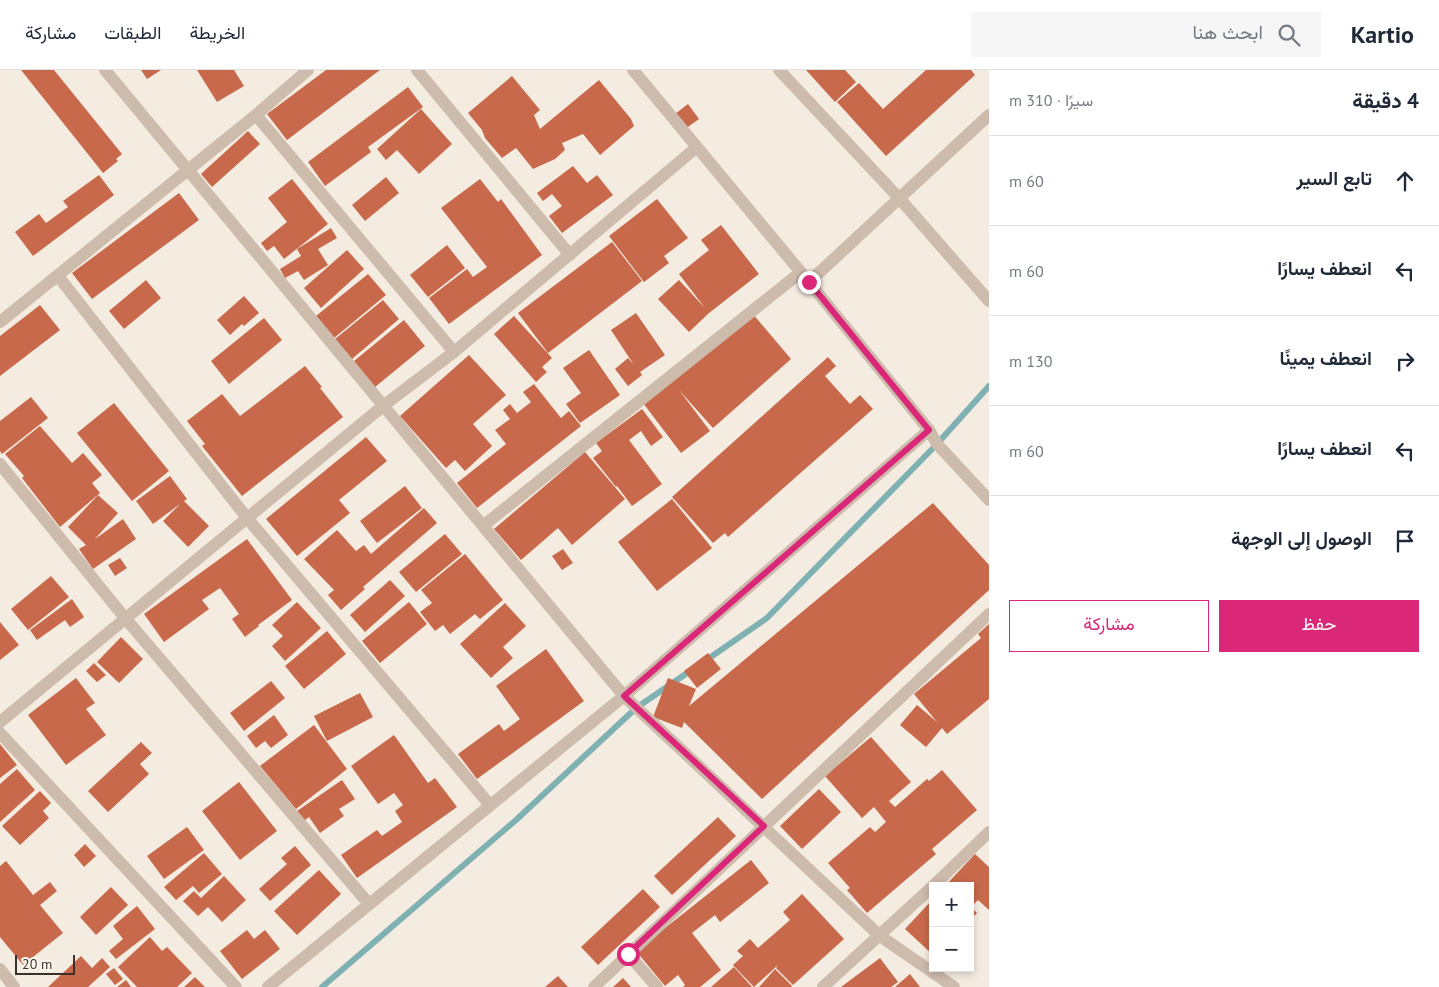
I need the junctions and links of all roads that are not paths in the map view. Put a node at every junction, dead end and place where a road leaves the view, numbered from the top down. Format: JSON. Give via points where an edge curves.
{"nodes":[{"id":1,"x":105,"y":70,"type":"edge"},
{"id":2,"x":308,"y":70,"type":"edge"},
{"id":3,"x":417,"y":70,"type":"edge"},
{"id":4,"x":634,"y":70,"type":"edge"},
{"id":5,"x":779,"y":70,"type":"edge"},
{"id":6,"x":256,"y":115,"type":"junction"},
{"id":7,"x":989,"y":115,"type":"edge"},
{"id":8,"x":697,"y":147,"type":"junction"},
{"id":9,"x":188,"y":171,"type":"junction"},
{"id":10,"x":900,"y":199,"type":"junction"},
{"id":11,"x":570,"y":255,"type":"junction"},
{"id":12,"x":58,"y":276,"type":"junction"},
{"id":13,"x":805,"y":277,"type":"junction"},
{"id":14,"x":989,"y":301,"type":"edge"},
{"id":15,"x":0,"y":322,"type":"edge"},
{"id":16,"x":454,"y":352,"type":"junction"},
{"id":17,"x":383,"y":406,"type":"junction"},
{"id":18,"x":929,"y":430,"type":"junction"},
{"id":19,"x":0,"y":464,"type":"edge"},
{"id":20,"x":989,"y":500,"type":"edge"},
{"id":21,"x":247,"y":518,"type":"junction"},
{"id":22,"x":483,"y":526,"type":"junction"},
{"id":23,"x":989,"y":614,"type":"edge"},
{"id":24,"x":125,"y":618,"type":"junction"},
{"id":25,"x":624,"y":696,"type":"junction"},
{"id":26,"x":0,"y":722,"type":"edge"},
{"id":27,"x":0,"y":733,"type":"edge"},
{"id":28,"x":490,"y":806,"type":"junction"},
{"id":29,"x":764,"y":826,"type":"junction"},
{"id":30,"x":989,"y":832,"type":"edge"},
{"id":31,"x":937,"y":882,"type":"edge"},
{"id":32,"x":929,"y":890,"type":"edge"},
{"id":33,"x":369,"y":904,"type":"junction"},
{"id":34,"x":880,"y":936,"type":"junction"},
{"id":35,"x":628,"y":954,"type":"junction"},
{"id":36,"x":0,"y":969,"type":"edge"},
{"id":37,"x":14,"y":987,"type":"edge"},
{"id":38,"x":236,"y":987,"type":"edge"},
{"id":39,"x":268,"y":987,"type":"edge"},
{"id":40,"x":594,"y":987,"type":"edge"},
{"id":41,"x":657,"y":987,"type":"edge"},
{"id":42,"x":823,"y":987,"type":"edge"},
{"id":43,"x":954,"y":987,"type":"edge"}],
"edges":[{"from":1,"to":9,"type":"street"},
{"from":2,"to":6,"type":"street"},
{"from":3,"to":11,"type":"street"},
{"from":4,"to":8,"type":"street"},
{"from":5,"to":10,"type":"street"},
{"from":6,"to":9,"type":"street"},
{"from":6,"to":16,"type":"street"},
{"from":7,"to":10,"type":"street"},
{"from":8,"to":11,"type":"street"},
{"from":8,"to":13,"type":"street"},
{"from":9,"to":12,"type":"street"},
{"from":9,"to":17,"type":"street"},
{"from":10,"to":13,"type":"street"},
{"from":10,"to":14,"type":"street"},
{"from":11,"to":16,"type":"street"},
{"from":12,"to":15,"type":"street"},
{"from":12,"to":21,"type":"street"},
{"from":13,"to":18,"type":"street"},
{"from":13,"to":22,"type":"street"},
{"from":16,"to":17,"type":"street"},
{"from":17,"to":21,"type":"street"},
{"from":17,"to":22,"type":"street"},
{"from":18,"to":20,"type":"street"},
{"from":18,"to":25,"type":"street"},
{"from":19,"to":24,"type":"street"},
{"from":21,"to":24,"type":"street"},
{"from":21,"to":28,"type":"street"},
{"from":22,"to":25,"type":"street"},
{"from":23,"to":29,"type":"street"},
{"from":24,"to":26,"type":"street"},
{"from":24,"to":33,"type":"street"},
{"from":25,"to":28,"type":"street"},
{"from":25,"to":29,"type":"street"},
{"from":27,"to":38,"type":"street"},
{"from":28,"to":33,"type":"street"},
{"from":29,"to":34,"type":"street"},
{"from":29,"to":35,"type":"street"},
{"from":30,"to":31,"type":"street"},
{"from":32,"to":34,"type":"street"},
{"from":33,"to":39,"type":"street"},
{"from":34,"to":42,"type":"street"},
{"from":34,"to":43,"type":"street"},
{"from":35,"to":40,"type":"street"},
{"from":35,"to":41,"type":"street"},
{"from":36,"to":37,"type":"street"}]}
